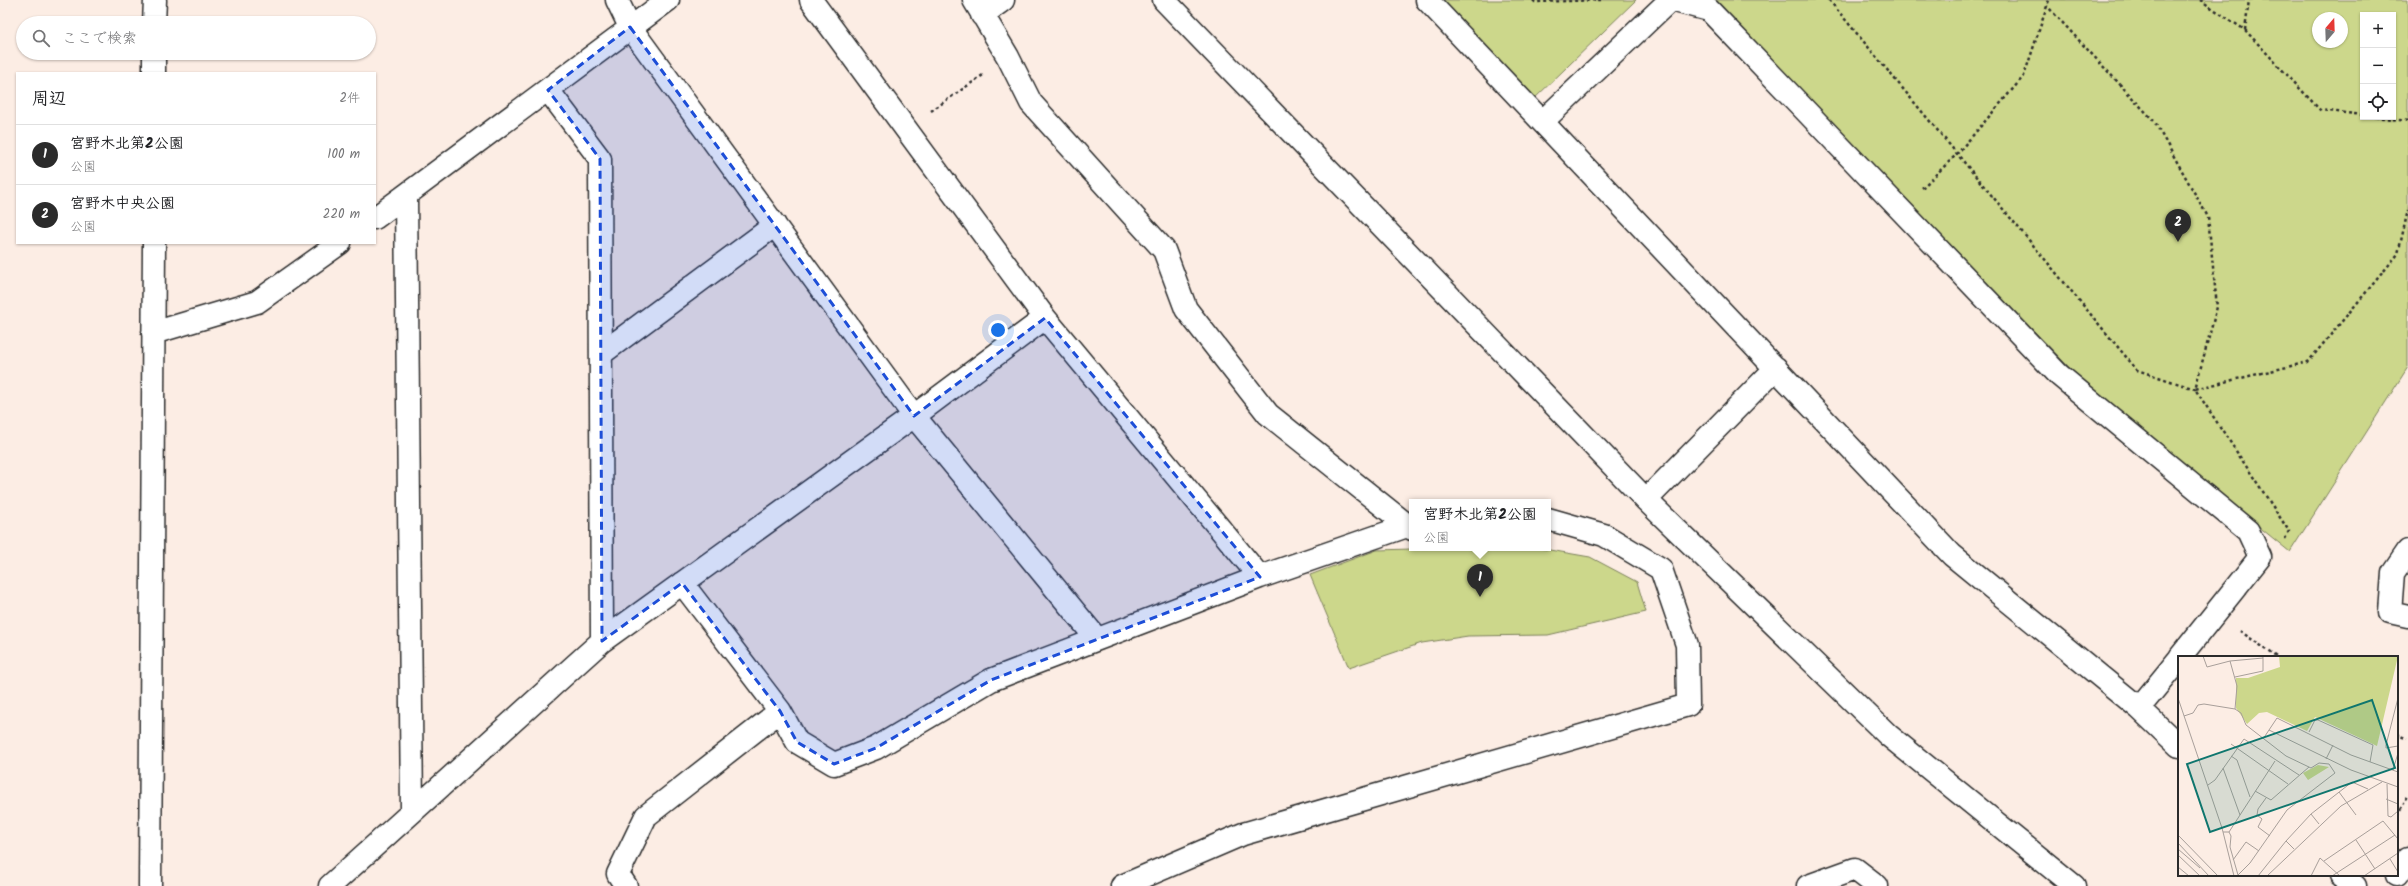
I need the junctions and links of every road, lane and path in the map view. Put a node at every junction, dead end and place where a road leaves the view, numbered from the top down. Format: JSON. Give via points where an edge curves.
{"nodes":[{"id":1,"x":154,"y":0,"type":"edge"},
{"id":2,"x":617,"y":0,"type":"edge"},
{"id":3,"x":668,"y":0,"type":"edge"},
{"id":4,"x":811,"y":0,"type":"edge"},
{"id":5,"x":1003,"y":0,"type":"edge"},
{"id":6,"x":1164,"y":0,"type":"edge"},
{"id":7,"x":1427,"y":0,"type":"edge"},
{"id":8,"x":1533,"y":0,"type":"edge"},
{"id":9,"x":1600,"y":0,"type":"edge"},
{"id":10,"x":1671,"y":0,"type":"edge"},
{"id":11,"x":1829,"y":0,"type":"edge"},
{"id":12,"x":2049,"y":0,"type":"edge"},
{"id":13,"x":2200,"y":0,"type":"edge"},
{"id":14,"x":2249,"y":0,"type":"edge"},
{"id":15,"x":2047,"y":6,"type":"junction"},
{"id":16,"x":978,"y":7,"type":"edge"},
{"id":17,"x":154,"y":16,"type":"edge"},
{"id":18,"x":630,"y":27,"type":"junction"},
{"id":19,"x":2245,"y":30,"type":"junction"},
{"id":20,"x":1008,"y":57,"type":"junction"},
{"id":21,"x":154,"y":60,"type":"edge"},
{"id":22,"x":154,"y":72,"type":"edge"},
{"id":23,"x":548,"y":90,"type":"junction"},
{"id":24,"x":2360,"y":115,"type":"edge"},
{"id":25,"x":2395,"y":120,"type":"edge"},
{"id":26,"x":1544,"y":121,"type":"junction"},
{"id":27,"x":2408,"y":122,"type":"edge"},
{"id":28,"x":906,"y":129,"type":"junction"},
{"id":29,"x":1956,"y":155,"type":"junction"},
{"id":30,"x":406,"y":196,"type":"junction"},
{"id":31,"x":1900,"y":210,"type":"junction"},
{"id":32,"x":2408,"y":210,"type":"edge"},
{"id":33,"x":376,"y":217,"type":"edge"},
{"id":34,"x":775,"y":225,"type":"junction"},
{"id":35,"x":154,"y":244,"type":"edge"},
{"id":36,"x":339,"y":244,"type":"edge"},
{"id":37,"x":1045,"y":318,"type":"junction"},
{"id":38,"x":153,"y":334,"type":"junction"},
{"id":39,"x":601,"y":354,"type":"junction"},
{"id":40,"x":1776,"y":368,"type":"junction"},
{"id":41,"x":2195,"y":389,"type":"junction"},
{"id":42,"x":914,"y":416,"type":"junction"},
{"id":43,"x":1646,"y":500,"type":"junction"},
{"id":44,"x":1551,"y":520,"type":"edge"},
{"id":45,"x":1409,"y":526,"type":"edge"},
{"id":46,"x":1409,"y":527,"type":"edge"},
{"id":47,"x":2289,"y":532,"type":"dead end"},
{"id":48,"x":2408,"y":551,"type":"edge"},
{"id":49,"x":1260,"y":577,"type":"junction"},
{"id":50,"x":682,"y":583,"type":"junction"},
{"id":51,"x":2408,"y":616,"type":"edge"},
{"id":52,"x":1097,"y":639,"type":"junction"},
{"id":53,"x":602,"y":641,"type":"junction"},
{"id":54,"x":2182,"y":656,"type":"edge"},
{"id":55,"x":2178,"y":660,"type":"edge"},
{"id":56,"x":2139,"y":708,"type":"junction"},
{"id":57,"x":780,"y":711,"type":"junction"},
{"id":58,"x":2398,"y":734,"type":"edge"},
{"id":59,"x":2408,"y":739,"type":"edge"},
{"id":60,"x":2178,"y":745,"type":"edge"},
{"id":61,"x":2408,"y":797,"type":"edge"},
{"id":62,"x":412,"y":811,"type":"junction"},
{"id":63,"x":2398,"y":814,"type":"edge"},
{"id":64,"x":2408,"y":859,"type":"edge"},
{"id":65,"x":2398,"y":874,"type":"edge"},
{"id":66,"x":2341,"y":876,"type":"edge"},
{"id":67,"x":2396,"y":876,"type":"edge"},
{"id":68,"x":150,"y":886,"type":"edge"},
{"id":69,"x":330,"y":886,"type":"edge"},
{"id":70,"x":626,"y":886,"type":"edge"},
{"id":71,"x":1122,"y":886,"type":"edge"},
{"id":72,"x":1808,"y":886,"type":"edge"},
{"id":73,"x":1877,"y":886,"type":"edge"},
{"id":74,"x":2074,"y":886,"type":"edge"},
{"id":75,"x":2355,"y":886,"type":"edge"},
{"id":76,"x":2389,"y":886,"type":"edge"}],
"edges":[{"from":1,"to":17,"type":"street"},
{"from":2,"to":18,"type":"street"},
{"from":3,"to":18,"type":"street"},
{"from":4,"to":28,"type":"street"},
{"from":5,"to":16,"type":"street"},
{"from":6,"to":43,"type":"street"},
{"from":7,"to":26,"type":"street"},
{"from":8,"to":9,"type":"path"},
{"from":10,"to":26,"type":"street"},
{"from":10,"to":31,"type":"street","via":[[1709,10]]},
{"from":11,"to":29,"type":"path"},
{"from":12,"to":15,"type":"path"},
{"from":13,"to":19,"type":"path"},
{"from":14,"to":19,"type":"path"},
{"from":15,"to":29,"type":"path","via":[[2024,76]]},
{"from":15,"to":41,"type":"path","via":[[2154,121],[2208,217],[2216,307]]},
{"from":16,"to":20,"type":"street"},
{"from":18,"to":23,"type":"street"},
{"from":18,"to":34,"type":"street"},
{"from":19,"to":24,"type":"path","via":[[2320,110]]},
{"from":20,"to":28,"type":"path"},
{"from":20,"to":45,"type":"street","via":[[1031,103],[1164,250],[1186,310],[1268,414]]},
{"from":21,"to":22,"type":"street"},
{"from":23,"to":30,"type":"street"},
{"from":23,"to":39,"type":"street","via":[[600,159]]},
{"from":25,"to":27,"type":"path"},
{"from":26,"to":40,"type":"street"},
{"from":28,"to":37,"type":"street"},
{"from":29,"to":31,"type":"path"},
{"from":29,"to":41,"type":"path","via":[[2137,370]]},
{"from":30,"to":33,"type":"street"},
{"from":30,"to":62,"type":"street"},
{"from":31,"to":54,"type":"street","via":[[2059,375],[2248,531],[2260,557]]},
{"from":32,"to":41,"type":"path","via":[[2398,254],[2308,362]]},
{"from":34,"to":39,"type":"street"},
{"from":34,"to":42,"type":"street"},
{"from":35,"to":38,"type":"street"},
{"from":36,"to":38,"type":"street","via":[[257,302]]},
{"from":37,"to":42,"type":"street"},
{"from":37,"to":49,"type":"street"},
{"from":38,"to":68,"type":"street"},
{"from":39,"to":53,"type":"street"},
{"from":40,"to":43,"type":"street"},
{"from":40,"to":56,"type":"street","via":[[1952,555]]},
{"from":41,"to":47,"type":"path"},
{"from":42,"to":50,"type":"street"},
{"from":42,"to":52,"type":"street"},
{"from":43,"to":74,"type":"street","via":[[1888,735]]},
{"from":44,"to":71,"type":"street","via":[[1604,535],[1661,568],[1687,645],[1688,705],[1243,834]]},
{"from":46,"to":49,"type":"street"},
{"from":48,"to":51,"type":"street","via":[[2393,573],[2390,612]]},
{"from":49,"to":52,"type":"street"},
{"from":50,"to":53,"type":"street"},
{"from":50,"to":57,"type":"street"},
{"from":52,"to":57,"type":"street","via":[[991,680],[876,748],[834,764],[798,742]]},
{"from":53,"to":62,"type":"street"},
{"from":55,"to":56,"type":"street"},
{"from":56,"to":60,"type":"street"},
{"from":57,"to":70,"type":"street","via":[[646,816],[618,874]]},
{"from":58,"to":59,"type":"path"},
{"from":61,"to":63,"type":"path"},
{"from":62,"to":69,"type":"street"},
{"from":64,"to":65,"type":"street"},
{"from":66,"to":75,"type":"street"},
{"from":67,"to":76,"type":"street"},
{"from":72,"to":73,"type":"street","via":[[1855,869]]}]}
